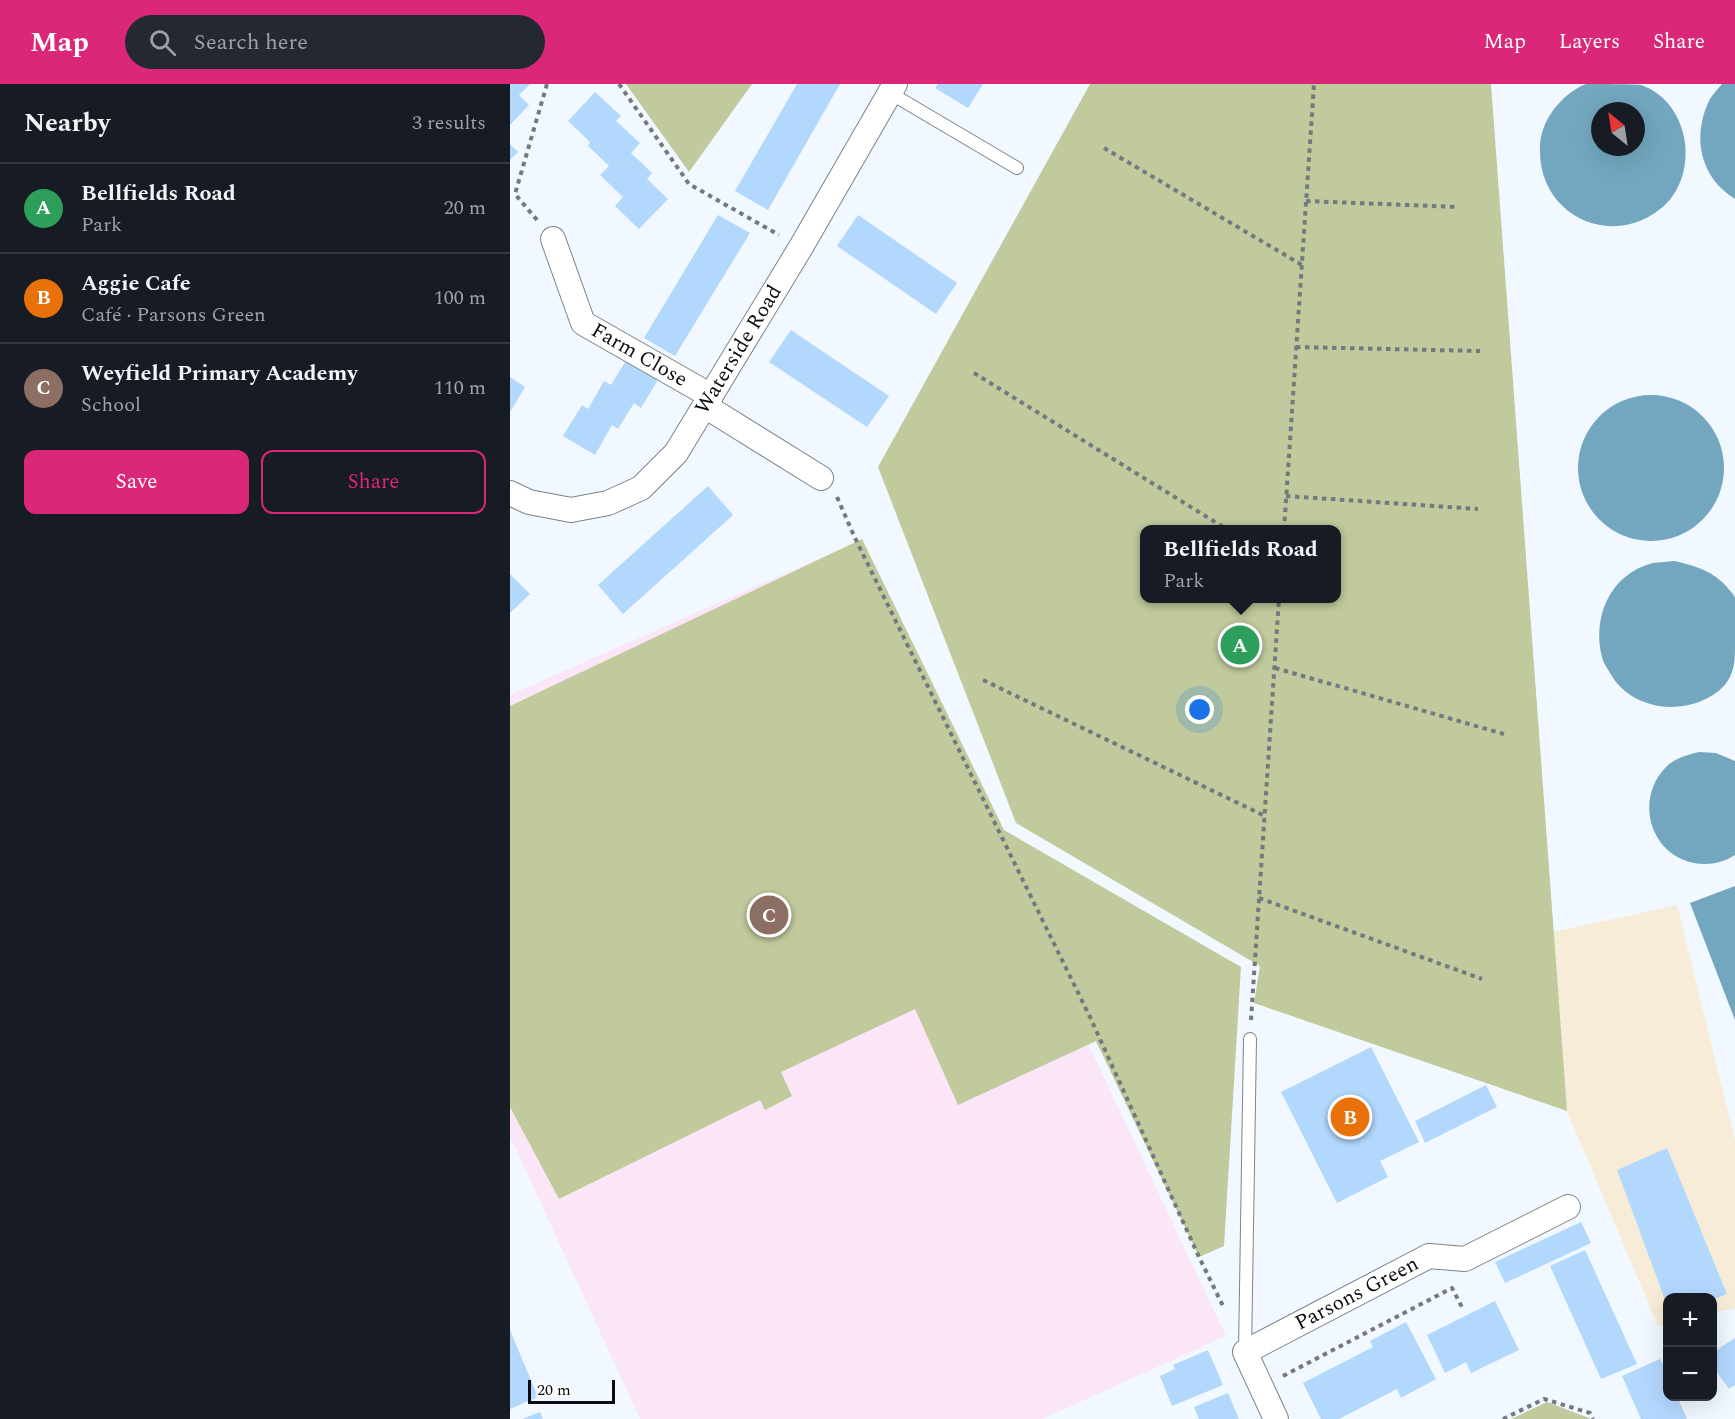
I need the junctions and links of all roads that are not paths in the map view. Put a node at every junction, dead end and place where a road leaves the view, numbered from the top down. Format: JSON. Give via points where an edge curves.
{"nodes":[{"id":1,"x":892,"y":89,"type":"edge"},
{"id":2,"x":1017,"y":168,"type":"dead end"},
{"id":3,"x":553,"y":239,"type":"road end"},
{"id":4,"x":708,"y":401,"type":"junction"},
{"id":5,"x":821,"y":478,"type":"road end"},
{"id":6,"x":510,"y":493,"type":"edge"},
{"id":7,"x":1250,"y":1039,"type":"road end"},
{"id":8,"x":1568,"y":1207,"type":"dead end"},
{"id":9,"x":1245,"y":1352,"type":"junction"},
{"id":10,"x":1276,"y":1419,"type":"edge"}],
"edges":[{"from":1,"to":2,"type":"lane"},
{"from":1,"to":4,"type":"street","name":"Waterside Road"},
{"from":3,"to":4,"type":"street","name":"Farm Close","via":[[583,323]]},
{"from":4,"to":5,"type":"street","name":"Farm Close"},
{"from":4,"to":6,"type":"street","name":"Waterside Road","via":[[676,453],[641,488],[608,503],[571,510],[529,502]]},
{"from":7,"to":9,"type":"lane"},
{"from":8,"to":9,"type":"street","name":"Parsons Green","via":[[1465,1259],[1429,1256]]},
{"from":9,"to":10,"type":"street"}]}
